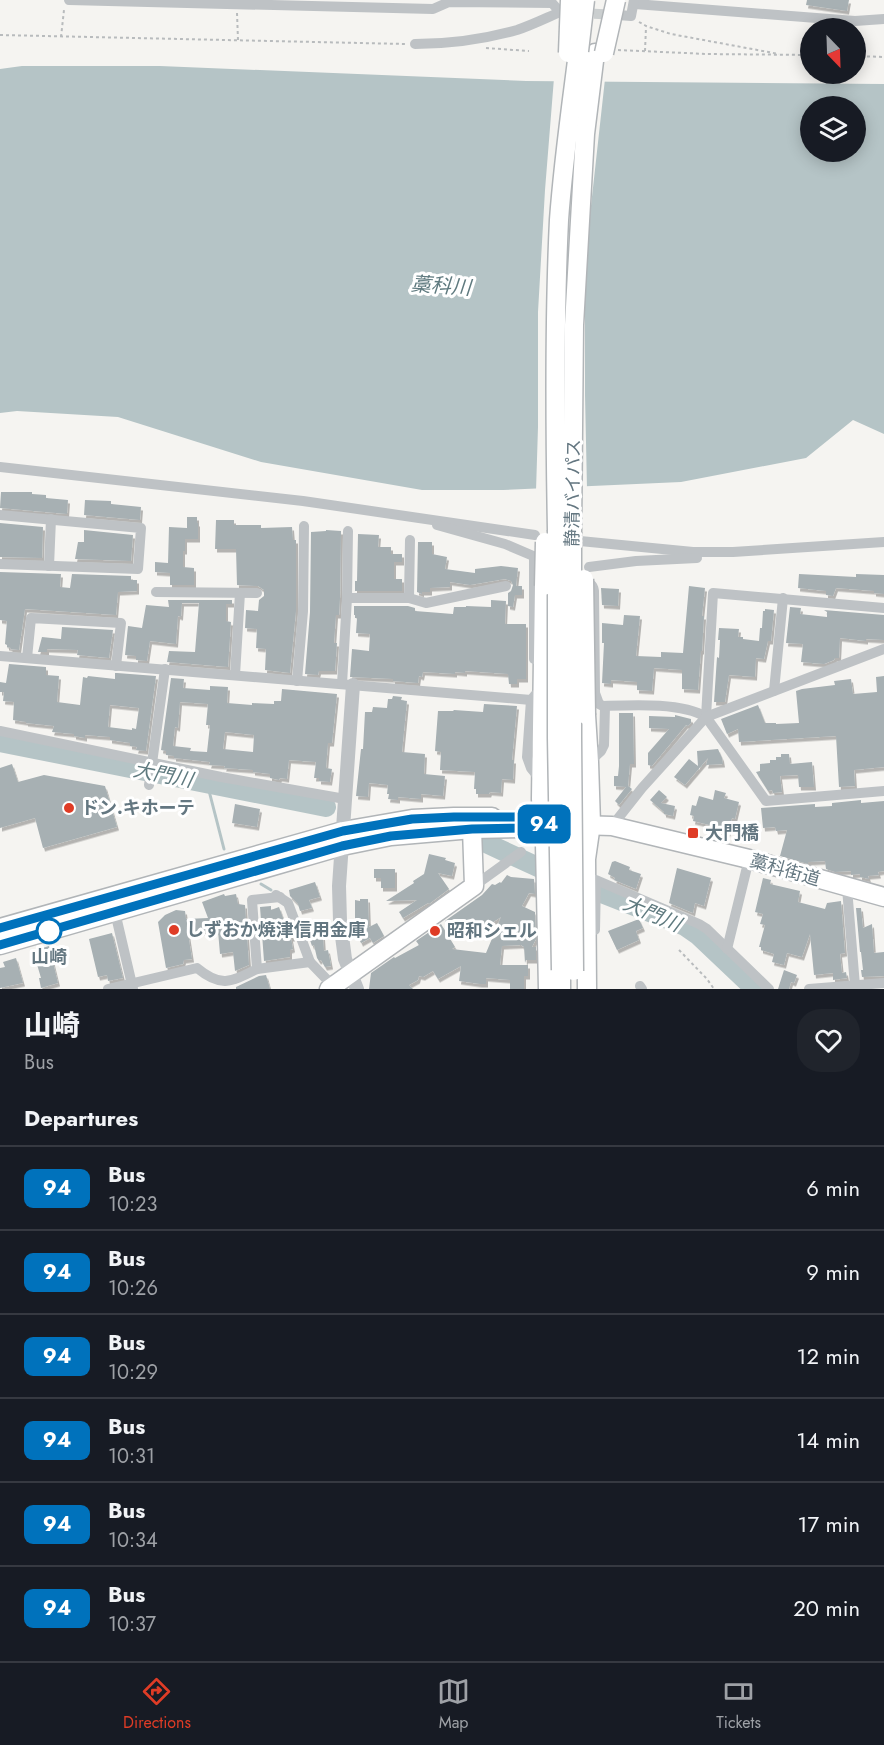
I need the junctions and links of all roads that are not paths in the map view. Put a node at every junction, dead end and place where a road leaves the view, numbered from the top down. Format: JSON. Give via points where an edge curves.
{"nodes":[{"id":1,"x":570,"y":0,"type":"edge"},
{"id":2,"x":585,"y":0,"type":"edge"},
{"id":3,"x":606,"y":0,"type":"edge"},
{"id":4,"x":67,"y":1,"type":"edge"},
{"id":5,"x":552,"y":2,"type":"edge"},
{"id":6,"x":635,"y":2,"type":"edge"},
{"id":7,"x":244,"y":3,"type":"edge"},
{"id":8,"x":397,"y":4,"type":"edge"},
{"id":9,"x":617,"y":8,"type":"edge"},
{"id":10,"x":884,"y":19,"type":"edge"},
{"id":11,"x":415,"y":44,"type":"road end"},
{"id":12,"x":564,"y":160,"type":"junction"},
{"id":13,"x":584,"y":167,"type":"junction"},
{"id":14,"x":555,"y":389,"type":"junction"},
{"id":15,"x":574,"y":394,"type":"junction"},
{"id":16,"x":0,"y":467,"type":"edge"},
{"id":17,"x":0,"y":515,"type":"edge"},
{"id":18,"x":409,"y":516,"type":"junction"},
{"id":19,"x":51,"y":519,"type":"junction"},
{"id":20,"x":304,"y":526,"type":"dead end"},
{"id":21,"x":348,"y":531,"type":"dead end"},
{"id":22,"x":535,"y":535,"type":"dead end"},
{"id":23,"x":410,"y":540,"type":"dead end"},
{"id":24,"x":580,"y":541,"type":"dead end"},
{"id":25,"x":884,"y":542,"type":"edge"},
{"id":26,"x":733,"y":552,"type":"junction"},
{"id":27,"x":0,"y":564,"type":"edge"},
{"id":28,"x":49,"y":566,"type":"junction"},
{"id":29,"x":589,"y":567,"type":"dead end"},
{"id":30,"x":533,"y":580,"type":"junction"},
{"id":31,"x":506,"y":586,"type":"dead end"},
{"id":32,"x":156,"y":592,"type":"dead end"},
{"id":33,"x":240,"y":593,"type":"junction"},
{"id":34,"x":257,"y":593,"type":"dead end"},
{"id":35,"x":348,"y":598,"type":"junction"},
{"id":36,"x":409,"y":598,"type":"junction"},
{"id":37,"x":783,"y":598,"type":"junction"},
{"id":38,"x":884,"y":608,"type":"edge"},
{"id":39,"x":884,"y":649,"type":"edge"},
{"id":40,"x":0,"y":656,"type":"edge"},
{"id":41,"x":27,"y":658,"type":"junction"},
{"id":42,"x":116,"y":666,"type":"junction"},
{"id":43,"x":165,"y":669,"type":"junction"},
{"id":44,"x":235,"y":675,"type":"junction"},
{"id":45,"x":297,"y":681,"type":"junction"},
{"id":46,"x":347,"y":685,"type":"junction"},
{"id":47,"x":774,"y":691,"type":"junction"},
{"id":48,"x":531,"y":700,"type":"junction"},
{"id":49,"x":605,"y":706,"type":"junction"},
{"id":50,"x":706,"y":717,"type":"junction"},
{"id":51,"x":0,"y":731,"type":"edge"},
{"id":52,"x":589,"y":762,"type":"junction"},
{"id":53,"x":153,"y":763,"type":"junction"},
{"id":54,"x":541,"y":780,"type":"junction"},
{"id":55,"x":149,"y":785,"type":"dead end"},
{"id":56,"x":884,"y":791,"type":"edge"},
{"id":57,"x":345,"y":799,"type":"junction"},
{"id":58,"x":544,"y":824,"type":"junction"},
{"id":59,"x":591,"y":824,"type":"junction"},
{"id":60,"x":612,"y":826,"type":"junction"},
{"id":61,"x":472,"y":829,"type":"junction"},
{"id":62,"x":342,"y":839,"type":"junction"},
{"id":63,"x":521,"y":852,"type":"dead end"},
{"id":64,"x":749,"y":859,"type":"junction"},
{"id":65,"x":474,"y":886,"type":"junction"},
{"id":66,"x":847,"y":888,"type":"junction"},
{"id":67,"x":884,"y":897,"type":"edge"},
{"id":68,"x":116,"y":912,"type":"junction"},
{"id":69,"x":0,"y":928,"type":"edge"},
{"id":70,"x":0,"y":945,"type":"edge"},
{"id":71,"x":728,"y":949,"type":"junction"},
{"id":72,"x":310,"y":962,"type":"junction"},
{"id":73,"x":257,"y":969,"type":"junction"},
{"id":74,"x":570,"y":977,"type":"edge"},
{"id":75,"x":354,"y":982,"type":"edge"},
{"id":76,"x":884,"y":983,"type":"edge"},
{"id":77,"x":133,"y":986,"type":"edge"},
{"id":78,"x":855,"y":986,"type":"junction"},
{"id":79,"x":331,"y":988,"type":"edge"},
{"id":80,"x":108,"y":989,"type":"edge"},
{"id":81,"x":548,"y":989,"type":"edge"},
{"id":82,"x":561,"y":989,"type":"edge"},
{"id":83,"x":587,"y":989,"type":"edge"},
{"id":84,"x":594,"y":989,"type":"edge"},
{"id":85,"x":769,"y":989,"type":"edge"},
{"id":86,"x":809,"y":989,"type":"edge"}],
"edges":[{"from":1,"to":12,"type":"highway","bridge":true},
{"from":2,"to":12,"type":"highway","name":"静清バイパス","bridge":true},
{"from":3,"to":13,"type":"highway","name":"静清バイパス","via":[[589,96]]},
{"from":4,"to":7,"type":"street"},
{"from":5,"to":8,"type":"street","via":[[449,2],[433,9]]},
{"from":5,"to":11,"type":"street","via":[[560,12],[518,29]]},
{"from":6,"to":9,"type":"street","via":[[631,16]]},
{"from":6,"to":10,"type":"street","via":[[855,21]]},
{"from":7,"to":8,"type":"street"},
{"from":9,"to":13,"type":"highway","bridge":true,"via":[[604,53]]},
{"from":12,"to":14,"type":"highway","name":"静清バイパス"},
{"from":13,"to":15,"type":"highway","name":"静清バイパス","via":[[574,325]]},
{"from":14,"to":54,"type":"highway","bridge":true,"via":[[545,539]]},
{"from":14,"to":74,"type":"highway","name":"静清バイパス","bridge":true,"via":[[557,738]]},
{"from":15,"to":52,"type":"highway","bridge":true,"via":[[584,553]]},
{"from":15,"to":74,"type":"highway","name":"静清バイパス","bridge":true},
{"from":16,"to":18,"type":"street"},
{"from":17,"to":19,"type":"street"},
{"from":18,"to":22,"type":"street"},
{"from":18,"to":30,"type":"street","via":[[505,544],[536,558]]},
{"from":19,"to":28,"type":"street"},
{"from":19,"to":28,"type":"street","via":[[141,528],[138,569]]},
{"from":20,"to":45,"type":"street"},
{"from":21,"to":35,"type":"street"},
{"from":23,"to":36,"type":"street"},
{"from":24,"to":26,"type":"street"},
{"from":25,"to":26,"type":"street"},
{"from":26,"to":29,"type":"street"},
{"from":27,"to":28,"type":"street"},
{"from":30,"to":48,"type":"street","via":[[535,695]]},
{"from":30,"to":49,"type":"street","via":[[593,586],[595,693],[599,704]]},
{"from":31,"to":36,"type":"street","via":[[426,603]]},
{"from":32,"to":33,"type":"street"},
{"from":33,"to":34,"type":"street"},
{"from":33,"to":44,"type":"street"},
{"from":35,"to":36,"type":"street"},
{"from":35,"to":46,"type":"street"},
{"from":37,"to":38,"type":"street"},
{"from":37,"to":47,"type":"street"},
{"from":37,"to":50,"type":"street","via":[[713,593]]},
{"from":39,"to":47,"type":"street"},
{"from":40,"to":41,"type":"street"},
{"from":41,"to":42,"type":"street"},
{"from":41,"to":42,"type":"street","via":[[31,618],[120,623]]},
{"from":42,"to":43,"type":"street"},
{"from":43,"to":44,"type":"street"},
{"from":43,"to":53,"type":"street"},
{"from":44,"to":45,"type":"street"},
{"from":45,"to":46,"type":"street"},
{"from":46,"to":48,"type":"street"},
{"from":46,"to":57,"type":"street"},
{"from":47,"to":50,"type":"street"},
{"from":48,"to":54,"type":"street","via":[[527,757]]},
{"from":49,"to":50,"type":"street","via":[[670,707],[696,711]]},
{"from":49,"to":52,"type":"street","via":[[604,745]]},
{"from":50,"to":56,"type":"street","via":[[766,801]]},
{"from":50,"to":60,"type":"street"},
{"from":51,"to":53,"type":"street"},
{"from":52,"to":59,"type":"highway"},
{"from":53,"to":55,"type":"street"},
{"from":53,"to":57,"type":"street"},
{"from":54,"to":58,"type":"highway"},
{"from":57,"to":62,"type":"street"},
{"from":58,"to":59,"type":"highway","name":"藁科街道"},
{"from":58,"to":61,"type":"highway"},
{"from":58,"to":62,"type":"highway","via":[[528,817],[412,819]]},
{"from":58,"to":81,"type":"highway"},
{"from":59,"to":60,"type":"highway","name":"藁科街道"},
{"from":59,"to":83,"type":"highway","via":[[586,859]]},
{"from":60,"to":64,"type":"highway","name":"藁科街道"},
{"from":61,"to":62,"type":"highway"},
{"from":61,"to":65,"type":"highway"},
{"from":62,"to":68,"type":"highway"},
{"from":62,"to":69,"type":"highway"},
{"from":62,"to":75,"type":"street","via":[[340,921],[345,959]]},
{"from":63,"to":65,"type":"street"},
{"from":64,"to":66,"type":"highway","name":"藁科街道"},
{"from":64,"to":71,"type":"street"},
{"from":65,"to":75,"type":"highway"},
{"from":66,"to":67,"type":"highway","name":"藁科街道"},
{"from":66,"to":78,"type":"street"},
{"from":68,"to":70,"type":"highway"},
{"from":68,"to":77,"type":"street"},
{"from":71,"to":84,"type":"street","via":[[690,919],[596,880]]},
{"from":71,"to":85,"type":"street"},
{"from":72,"to":73,"type":"street"},
{"from":72,"to":73,"type":"street","via":[[288,903],[278,896],[252,900]]},
{"from":72,"to":79,"type":"street"},
{"from":73,"to":77,"type":"street","via":[[223,981],[209,978],[197,968]]},
{"from":74,"to":82,"type":"highway","name":"静清バイパス"},
{"from":75,"to":79,"type":"highway"},
{"from":76,"to":78,"type":"street"},
{"from":77,"to":80,"type":"street"},
{"from":78,"to":86,"type":"street"}]}
